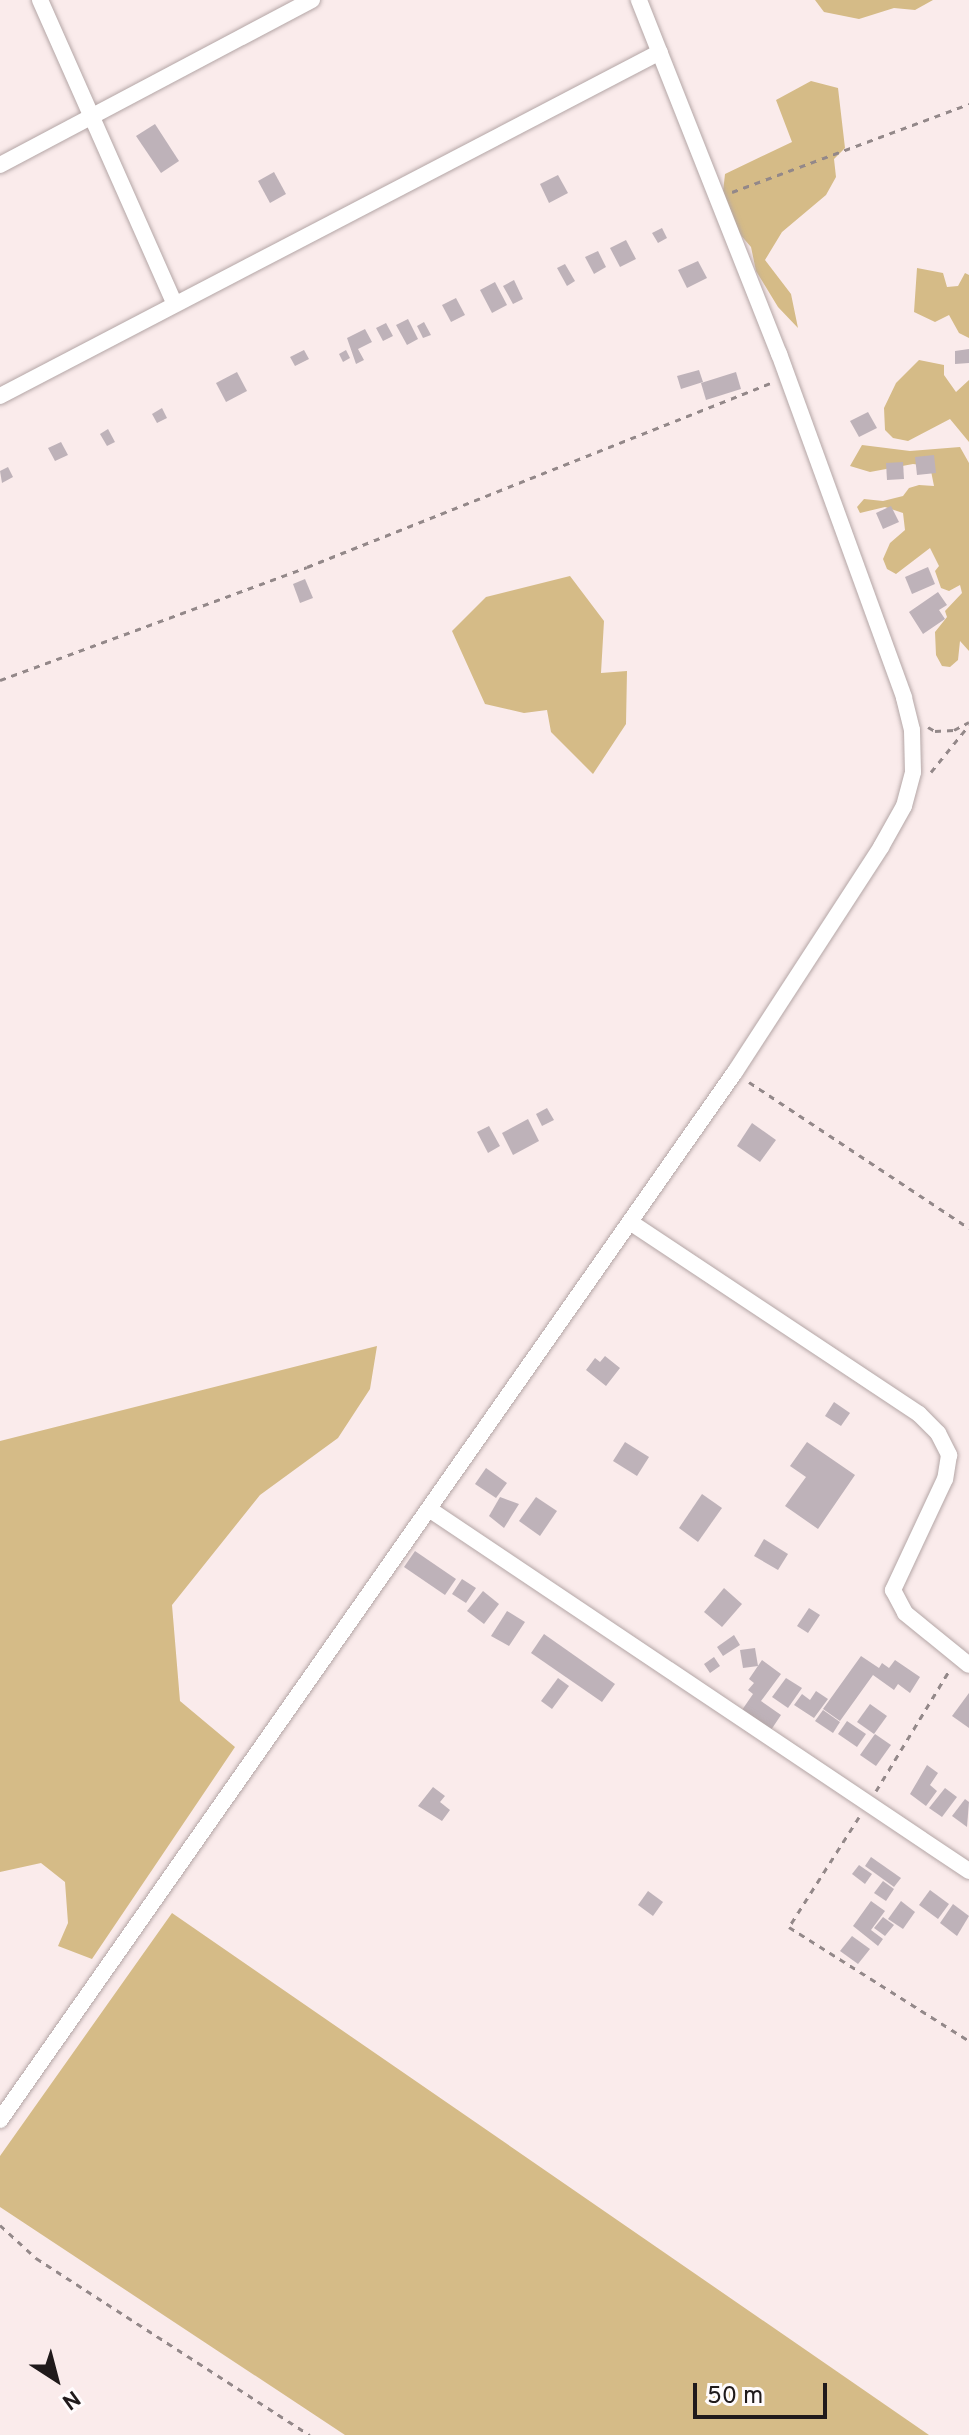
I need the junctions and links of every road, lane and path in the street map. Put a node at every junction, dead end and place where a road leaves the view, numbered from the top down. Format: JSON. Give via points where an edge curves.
{"nodes":[{"id":1,"x":40,"y":0,"type":"edge"},
{"id":2,"x":312,"y":0,"type":"edge"},
{"id":3,"x":640,"y":0,"type":"edge"},
{"id":4,"x":660,"y":52,"type":"junction"},
{"id":5,"x":969,"y":104,"type":"edge"},
{"id":6,"x":91,"y":116,"type":"junction"},
{"id":7,"x":0,"y":165,"type":"edge"},
{"id":8,"x":718,"y":197,"type":"junction"},
{"id":9,"x":174,"y":302,"type":"junction"},
{"id":10,"x":788,"y":376,"type":"junction"},
{"id":11,"x":0,"y":396,"type":"edge"},
{"id":12,"x":0,"y":680,"type":"edge"},
{"id":13,"x":908,"y":714,"type":"junction"},
{"id":14,"x":969,"y":723,"type":"edge"},
{"id":15,"x":922,"y":783,"type":"dead end"},
{"id":16,"x":735,"y":1072,"type":"junction"},
{"id":17,"x":630,"y":1222,"type":"junction"},
{"id":18,"x":969,"y":1228,"type":"edge"},
{"id":19,"x":429,"y":1509,"type":"junction"},
{"id":20,"x":969,"y":1665,"type":"edge"},
{"id":21,"x":969,"y":1871,"type":"edge"},
{"id":22,"x":789,"y":1927,"type":"dead end"},
{"id":23,"x":969,"y":2041,"type":"edge"},
{"id":24,"x":0,"y":2120,"type":"edge"},
{"id":25,"x":0,"y":2225,"type":"edge"},
{"id":26,"x":310,"y":2435,"type":"edge"}],
"edges":[{"from":1,"to":6,"type":"street"},
{"from":2,"to":6,"type":"street"},
{"from":3,"to":4,"type":"street"},
{"from":4,"to":8,"type":"street"},
{"from":4,"to":9,"type":"street"},
{"from":5,"to":8,"type":"path"},
{"from":6,"to":7,"type":"street"},
{"from":6,"to":9,"type":"street"},
{"from":8,"to":10,"type":"street"},
{"from":9,"to":11,"type":"street"},
{"from":10,"to":12,"type":"path","via":[[307,567]]},
{"from":10,"to":13,"type":"street"},
{"from":13,"to":14,"type":"path","via":[[935,731]]},
{"from":13,"to":16,"type":"street","via":[[913,772],[904,806]]},
{"from":14,"to":15,"type":"path"},
{"from":16,"to":17,"type":"street"},
{"from":16,"to":18,"type":"path"},
{"from":17,"to":19,"type":"street"},
{"from":17,"to":20,"type":"street","via":[[919,1414],[938,1433],[949,1455],[945,1479],[893,1590],[905,1613]]},
{"from":19,"to":21,"type":"street"},
{"from":19,"to":24,"type":"street"},
{"from":22,"to":23,"type":"path"},
{"from":25,"to":26,"type":"path","via":[[36,2258]]}]}
